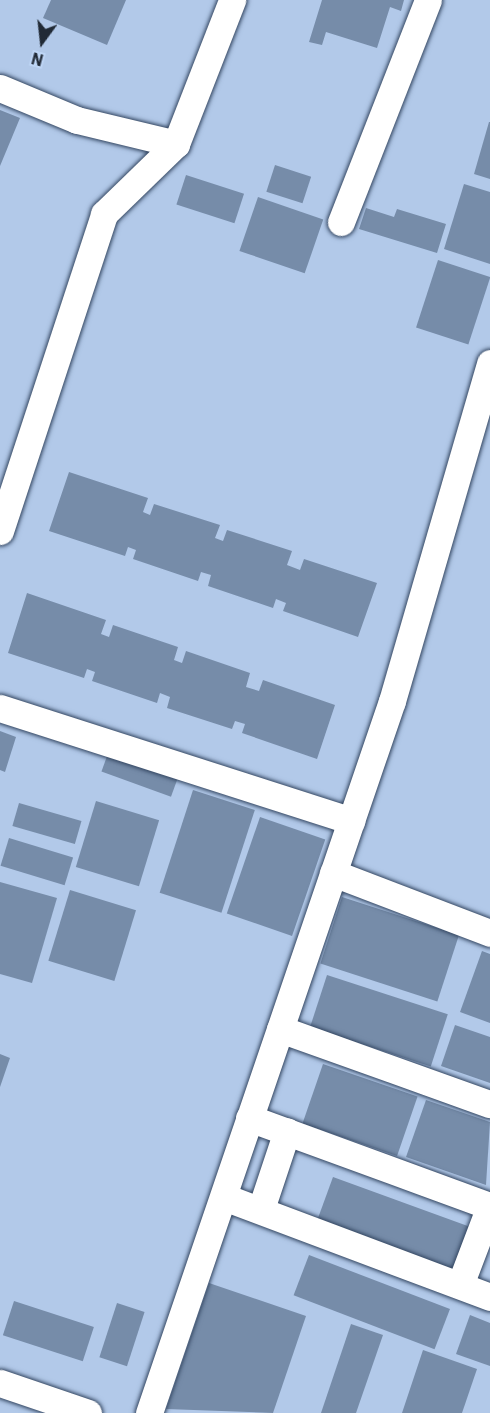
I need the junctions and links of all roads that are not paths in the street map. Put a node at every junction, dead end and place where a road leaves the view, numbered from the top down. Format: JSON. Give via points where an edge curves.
{"nodes":[{"id":1,"x":232,"y":0,"type":"edge"},
{"id":2,"x":428,"y":0,"type":"edge"},
{"id":3,"x":0,"y":88,"type":"edge"},
{"id":4,"x":176,"y":144,"type":"junction"},
{"id":5,"x":340,"y":222,"type":"dead end"},
{"id":6,"x":490,"y":363,"type":"edge"},
{"id":7,"x":0,"y":531,"type":"edge"},
{"id":8,"x":0,"y":708,"type":"edge"},
{"id":9,"x":351,"y":821,"type":"junction"},
{"id":10,"x":333,"y":873,"type":"junction"},
{"id":11,"x":490,"y":933,"type":"edge"},
{"id":12,"x":279,"y":1029,"type":"junction"},
{"id":13,"x":490,"y":1104,"type":"edge"},
{"id":14,"x":249,"y":1118,"type":"junction"},
{"id":15,"x":287,"y":1131,"type":"junction"},
{"id":16,"x":224,"y":1197,"type":"junction"},
{"id":17,"x":490,"y":1206,"type":"edge"},
{"id":18,"x":261,"y":1209,"type":"junction"},
{"id":19,"x":460,"y":1285,"type":"junction"},
{"id":20,"x":490,"y":1297,"type":"edge"},
{"id":21,"x":0,"y":1383,"type":"edge"},
{"id":22,"x":88,"y":1413,"type":"edge"},
{"id":23,"x":149,"y":1413,"type":"edge"}],
"edges":[{"from":1,"to":4,"type":"street"},
{"from":2,"to":5,"type":"street"},
{"from":3,"to":4,"type":"street","via":[[77,120]]},
{"from":4,"to":7,"type":"street","via":[[104,214]]},
{"from":6,"to":9,"type":"street","via":[[392,701]]},
{"from":8,"to":9,"type":"street"},
{"from":9,"to":10,"type":"street"},
{"from":10,"to":11,"type":"street"},
{"from":10,"to":12,"type":"street"},
{"from":12,"to":13,"type":"street"},
{"from":12,"to":14,"type":"street"},
{"from":14,"to":15,"type":"street"},
{"from":14,"to":16,"type":"street"},
{"from":15,"to":17,"type":"street"},
{"from":15,"to":18,"type":"street"},
{"from":16,"to":18,"type":"street"},
{"from":16,"to":23,"type":"street"},
{"from":17,"to":19,"type":"street"},
{"from":18,"to":19,"type":"street"},
{"from":19,"to":20,"type":"street"},
{"from":21,"to":22,"type":"street"}]}
